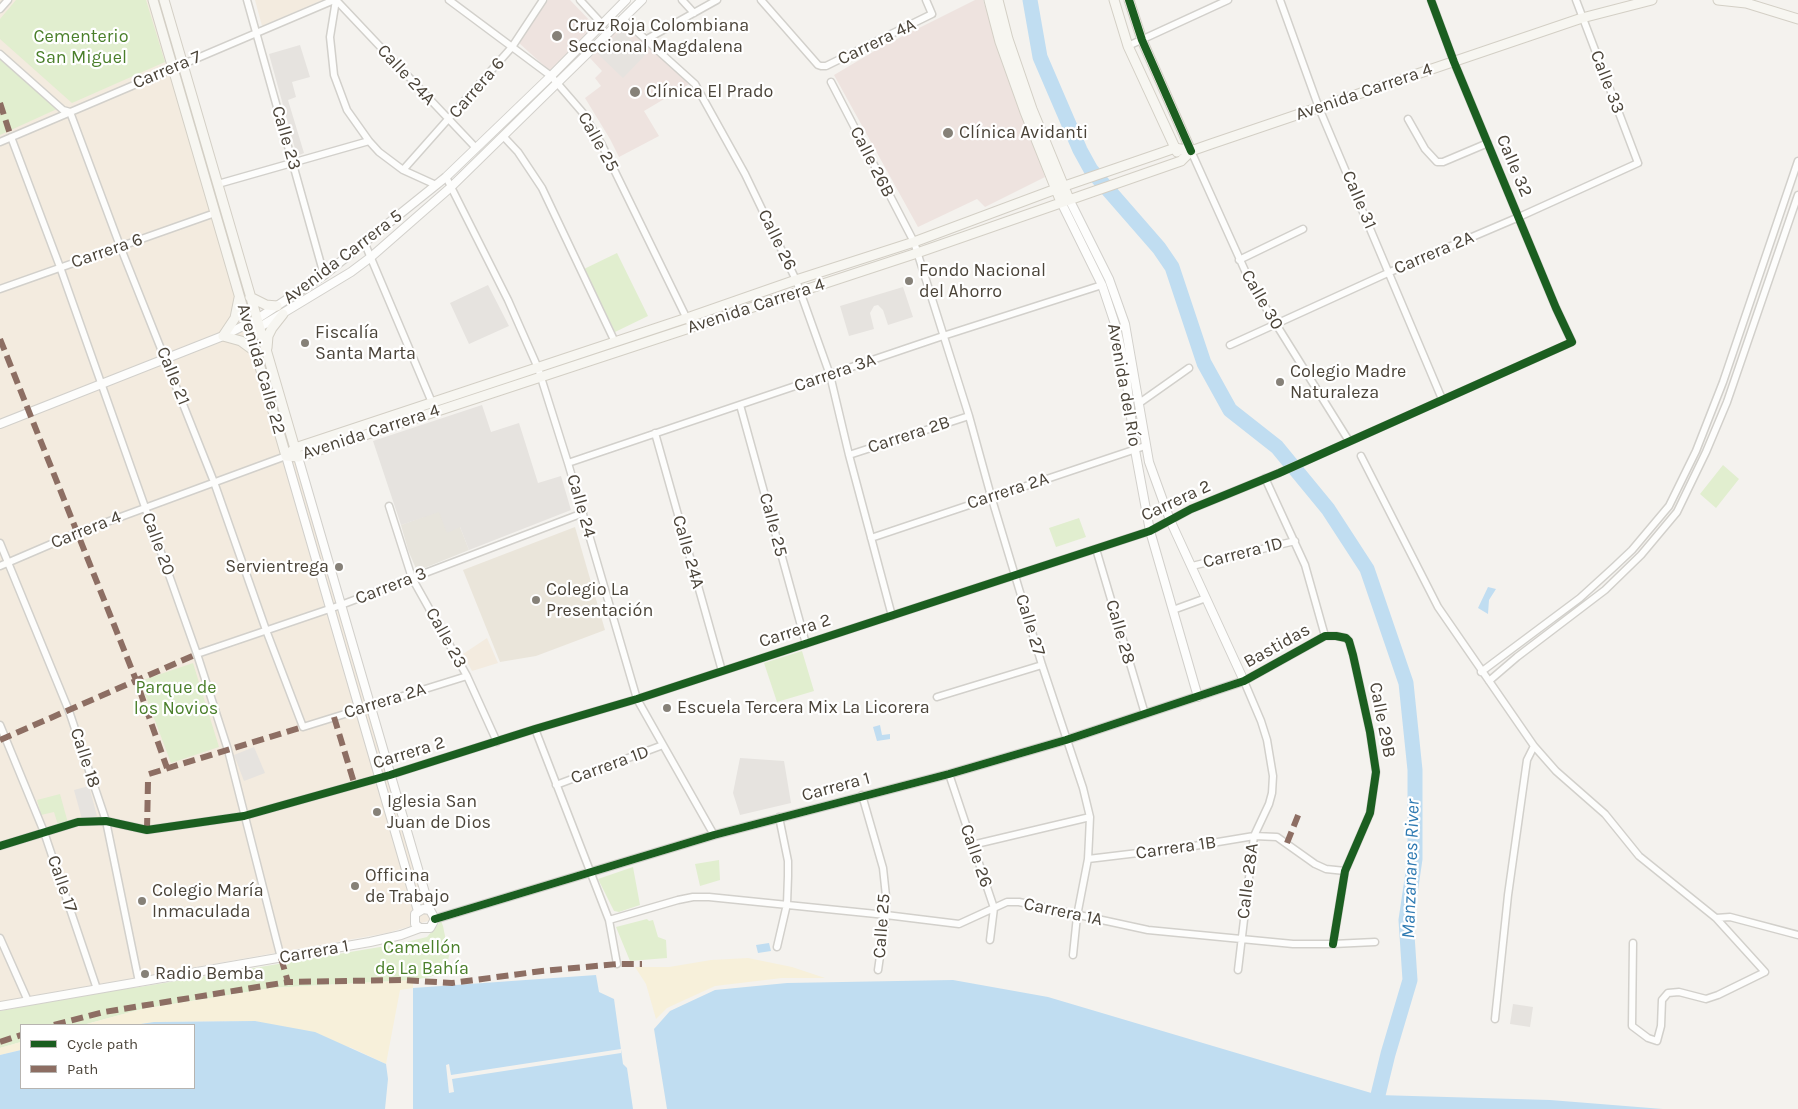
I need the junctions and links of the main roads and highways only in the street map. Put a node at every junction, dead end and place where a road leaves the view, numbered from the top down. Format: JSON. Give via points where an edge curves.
{"nodes":[{"id":1,"x":153,"y":0,"type":"edge"},
{"id":2,"x":164,"y":0,"type":"edge"},
{"id":3,"x":989,"y":0,"type":"edge"},
{"id":4,"x":998,"y":0,"type":"edge"},
{"id":5,"x":1114,"y":0,"type":"edge"},
{"id":6,"x":1129,"y":0,"type":"edge"},
{"id":7,"x":1652,"y":0,"type":"edge"},
{"id":8,"x":1718,"y":0,"type":"edge"},
{"id":9,"x":1798,"y":19,"type":"edge"},
{"id":10,"x":1166,"y":127,"type":"junction"},
{"id":11,"x":1175,"y":148,"type":"junction"},
{"id":12,"x":1191,"y":151,"type":"junction"},
{"id":13,"x":1158,"y":154,"type":"junction"},
{"id":14,"x":1181,"y":161,"type":"junction"},
{"id":15,"x":1059,"y":188,"type":"junction"},
{"id":16,"x":1065,"y":201,"type":"junction"},
{"id":17,"x":239,"y":296,"type":"junction"},
{"id":18,"x":250,"y":296,"type":"junction"},
{"id":19,"x":256,"y":353,"type":"junction"},
{"id":20,"x":267,"y":353,"type":"junction"},
{"id":21,"x":295,"y":448,"type":"junction"},
{"id":22,"x":286,"y":456,"type":"junction"},
{"id":23,"x":298,"y":457,"type":"junction"}],
"edges":[{"from":1,"to":17,"type":"main road","name":"Avenida Calle 22"},
{"from":2,"to":18,"type":"main road","name":"Avenida Calle 22"},
{"from":3,"to":15,"type":"main road","name":"Avenida del Río","via":[[1025,112]]},
{"from":4,"to":15,"type":"main road","name":"Avenida del Río","via":[[1008,39]]},
{"from":5,"to":10,"type":"main road","via":[[1128,46]]},
{"from":6,"to":12,"type":"main road","via":[[1142,40]]},
{"from":7,"to":12,"type":"main road","name":"Avenida Carrera 4","via":[[1582,18]]},
{"from":8,"to":9,"type":"main road","via":[[1746,3]]},
{"from":10,"to":11,"type":"main road"},
{"from":10,"to":13,"type":"main road","via":[[1166,142]]},
{"from":11,"to":12,"type":"main road","name":"Avenida Carrera 4"},
{"from":11,"to":13,"type":"main road","name":"Avenida Carrera 4"},
{"from":11,"to":14,"type":"main road"},
{"from":12,"to":14,"type":"main road","name":"Avenida Carrera 4"},
{"from":13,"to":15,"type":"main road","name":"Avenida Carrera 4"},
{"from":14,"to":16,"type":"main road","name":"Avenida Carrera 4"},
{"from":15,"to":16,"type":"main road","name":"Avenida del Río"},
{"from":15,"to":21,"type":"main road","name":"Avenida Carrera 4","via":[[914,242]]},
{"from":16,"to":23,"type":"main road","name":"Avenida Carrera 4"},
{"from":17,"to":19,"type":"main road","name":"Avenida Calle 22"},
{"from":17,"to":19,"type":"main road","via":[[235,318],[223,336],[241,341]]},
{"from":18,"to":20,"type":"main road","name":"Avenida Calle 22"},
{"from":18,"to":20,"type":"main road","via":[[280,310],[268,336]]},
{"from":19,"to":22,"type":"main road","name":"Avenida Calle 22"},
{"from":20,"to":21,"type":"main road","name":"Avenida Calle 22"},
{"from":21,"to":22,"type":"main road","name":"Avenida Carrera 4"},
{"from":21,"to":23,"type":"main road","name":"Avenida Calle 22"},
{"from":22,"to":23,"type":"main road","name":"Avenida Carrera 4"}]}
